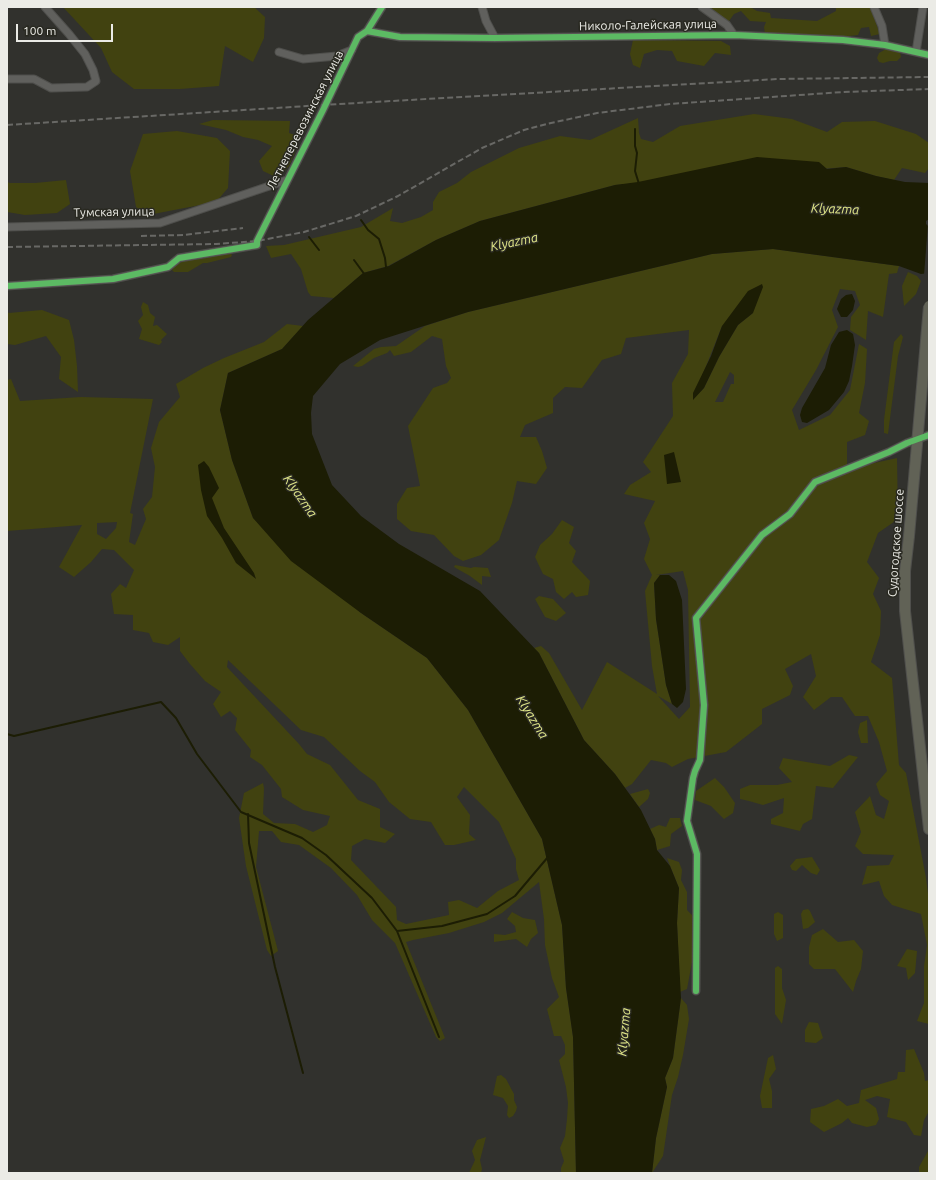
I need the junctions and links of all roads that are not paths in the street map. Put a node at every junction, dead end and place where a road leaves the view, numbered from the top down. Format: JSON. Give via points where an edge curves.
{"nodes":[{"id":1,"x":45,"y":7,"type":"edge"},
{"id":2,"x":382,"y":7,"type":"edge"},
{"id":3,"x":482,"y":7,"type":"edge"},
{"id":4,"x":702,"y":7,"type":"edge"},
{"id":5,"x":874,"y":7,"type":"edge"},
{"id":6,"x":923,"y":7,"type":"edge"},
{"id":7,"x":367,"y":31,"type":"junction"},
{"id":8,"x":734,"y":35,"type":"junction"},
{"id":9,"x":495,"y":38,"type":"junction"},
{"id":10,"x":885,"y":45,"type":"junction"},
{"id":11,"x":352,"y":50,"type":"junction"},
{"id":12,"x":279,"y":52,"type":"dead end"},
{"id":13,"x":916,"y":52,"type":"junction"},
{"id":14,"x":929,"y":55,"type":"edge"},
{"id":15,"x":7,"y":79,"type":"edge"},
{"id":16,"x":287,"y":180,"type":"junction"},
{"id":17,"x":7,"y":227,"type":"edge"},
{"id":18,"x":7,"y":286,"type":"edge"},
{"id":19,"x":929,"y":306,"type":"edge"},
{"id":20,"x":929,"y":435,"type":"edge"},
{"id":21,"x":928,"y":818,"type":"edge"},
{"id":22,"x":929,"y":829,"type":"edge"},
{"id":23,"x":696,"y":991,"type":"dead end"}],
"edges":[{"from":1,"to":15,"type":"street","via":[[85,54],[96,81],[87,87],[51,88],[34,79]]},
{"from":2,"to":7,"type":"street","name":"Летнеперевозинская улица"},
{"from":3,"to":9,"type":"street"},
{"from":4,"to":8,"type":"street","via":[[727,25]]},
{"from":5,"to":10,"type":"street","via":[[882,26]]},
{"from":6,"to":13,"type":"street"},
{"from":7,"to":9,"type":"street","name":"Николо-Галейская улица","via":[[400,37]]},
{"from":7,"to":11,"type":"street","name":"Летнеперевозинская улица","via":[[358,37]]},
{"from":8,"to":9,"type":"street","name":"Николо-Галейская улица"},
{"from":8,"to":10,"type":"street","name":"Николо-Галейская улица","via":[[843,40]]},
{"from":10,"to":13,"type":"street","name":"Николо-Галейская улица"},
{"from":11,"to":12,"type":"street","via":[[337,56],[303,59]]},
{"from":11,"to":16,"type":"street","name":"Летнеперевозинская улица"},
{"from":13,"to":14,"type":"street","name":"Николо-Галейская улица"},
{"from":16,"to":17,"type":"street","name":"Тумская улица","via":[[160,222]]},
{"from":16,"to":18,"type":"street","name":"Летнеперевозинская улица","via":[[257,245],[179,258],[168,267],[113,279]]},
{"from":19,"to":21,"type":"main road","name":"Судогодское шоссе","bridge":true,"via":[[905,571],[905,611]]},
{"from":20,"to":23,"type":"street","via":[[815,482],[790,514],[762,535],[696,618],[704,705],[700,760],[693,778],[687,820],[697,854]]},
{"from":21,"to":22,"type":"main road","name":"Судогодское шоссе"}]}
